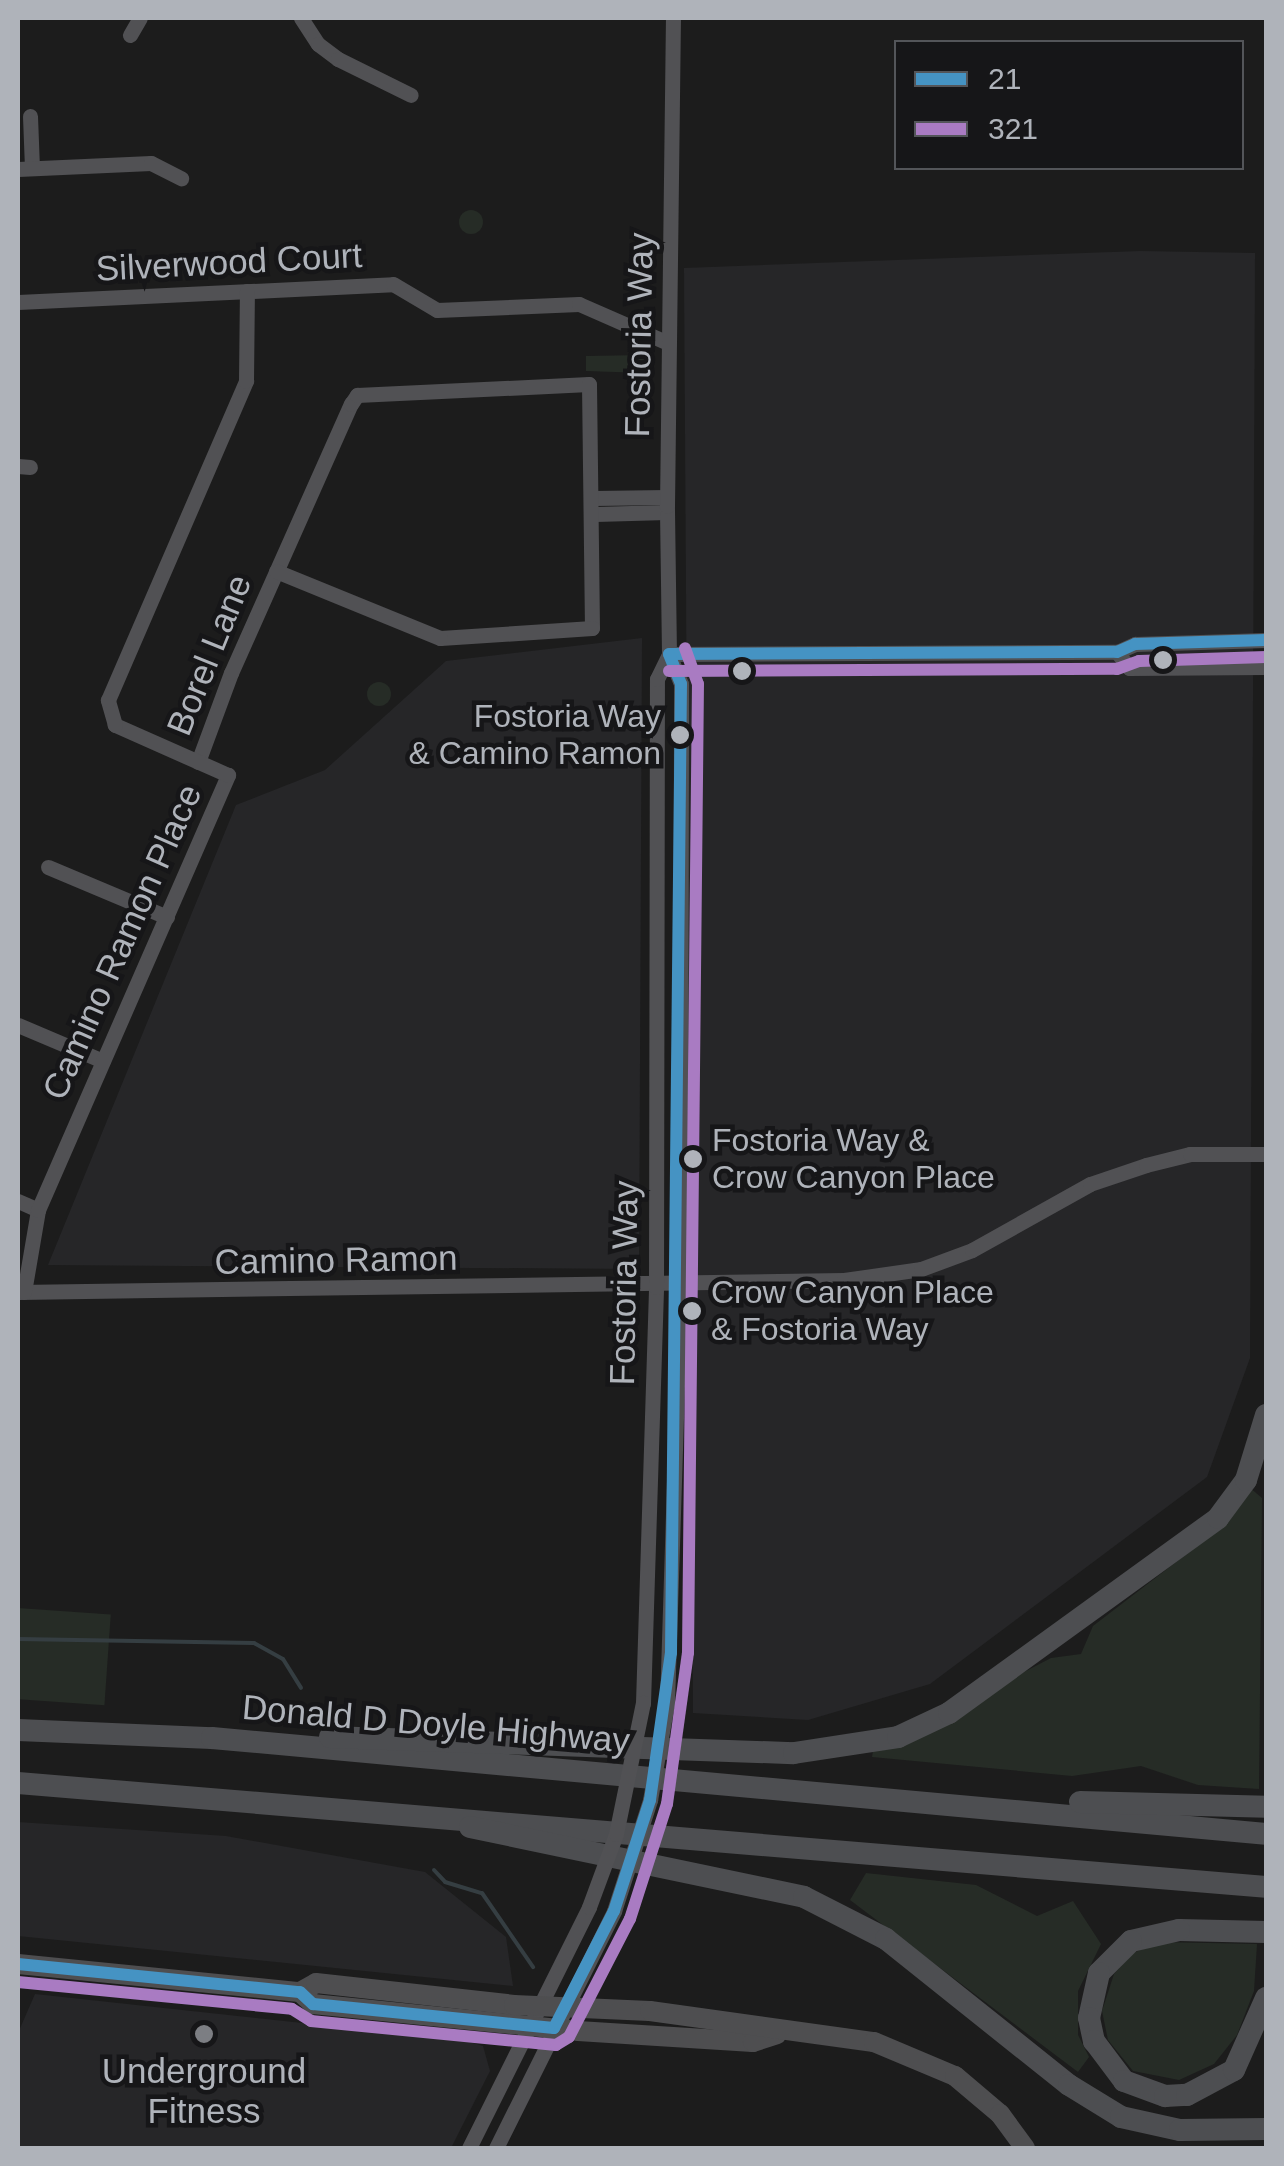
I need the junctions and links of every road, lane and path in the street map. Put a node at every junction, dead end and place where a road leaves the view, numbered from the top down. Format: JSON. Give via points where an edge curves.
{"nodes":[{"id":1,"x":140,"y":18,"type":"edge"},
{"id":2,"x":301,"y":18,"type":"edge"},
{"id":3,"x":673,"y":18,"type":"edge"},
{"id":4,"x":130,"y":35,"type":"dead end"},
{"id":5,"x":411,"y":95,"type":"dead end"},
{"id":6,"x":30,"y":116,"type":"dead end"},
{"id":7,"x":24,"y":168,"type":"edge"},
{"id":8,"x":180,"y":178,"type":"dead end"},
{"id":9,"x":247,"y":291,"type":"junction"},
{"id":10,"x":18,"y":302,"type":"edge"},
{"id":11,"x":668,"y":343,"type":"junction"},
{"id":12,"x":667,"y":505,"type":"junction"},
{"id":13,"x":594,"y":506,"type":"junction"},
{"id":14,"x":276,"y":572,"type":"junction"},
{"id":15,"x":1266,"y":640,"type":"edge"},
{"id":16,"x":1117,"y":652,"type":"junction"},
{"id":17,"x":669,"y":654,"type":"junction"},
{"id":18,"x":1266,"y":667,"type":"edge"},
{"id":19,"x":198,"y":762,"type":"junction"},
{"id":20,"x":48,"y":867,"type":"dead end"},
{"id":21,"x":167,"y":918,"type":"junction"},
{"id":22,"x":680,"y":927,"type":"junction"},
{"id":23,"x":656,"y":929,"type":"junction"},
{"id":24,"x":18,"y":1025,"type":"edge"},
{"id":25,"x":102,"y":1061,"type":"junction"},
{"id":26,"x":1266,"y":1154,"type":"edge"},
{"id":27,"x":18,"y":1200,"type":"edge"},
{"id":28,"x":38,"y":1210,"type":"junction"},
{"id":29,"x":656,"y":1287,"type":"junction"},
{"id":30,"x":680,"y":1287,"type":"junction"},
{"id":31,"x":21,"y":1292,"type":"edge"},
{"id":32,"x":1266,"y":1415,"type":"edge"},
{"id":33,"x":18,"y":1730,"type":"edge"},
{"id":34,"x":212,"y":1738,"type":"junction"},
{"id":35,"x":18,"y":1783,"type":"edge"},
{"id":36,"x":936,"y":1804,"type":"junction"},
{"id":37,"x":1266,"y":1806,"type":"edge"},
{"id":38,"x":443,"y":1817,"type":"junction"},
{"id":39,"x":1266,"y":1834,"type":"edge"},
{"id":40,"x":1266,"y":1887,"type":"edge"},
{"id":41,"x":1266,"y":1932,"type":"edge"},
{"id":42,"x":18,"y":1964,"type":"edge"},
{"id":43,"x":1266,"y":1998,"type":"edge"},
{"id":44,"x":565,"y":2007,"type":"junction"},
{"id":45,"x":534,"y":2015,"type":"junction"},
{"id":46,"x":739,"y":2020,"type":"junction"},
{"id":47,"x":554,"y":2028,"type":"junction"},
{"id":48,"x":777,"y":2034,"type":"junction"},
{"id":49,"x":675,"y":2038,"type":"junction"},
{"id":50,"x":1266,"y":2129,"type":"edge"},
{"id":51,"x":469,"y":2148,"type":"edge"},
{"id":52,"x":496,"y":2148,"type":"edge"},
{"id":53,"x":1025,"y":2148,"type":"edge"}],
"edges":[{"from":1,"to":4,"type":"street"},
{"from":2,"to":5,"type":"street","via":[[338,59]]},
{"from":3,"to":11,"type":"street","name":"Fostoria Way"},
{"from":6,"to":7,"type":"street"},
{"from":7,"to":8,"type":"street","via":[[151,163]]},
{"from":9,"to":10,"type":"street","name":"Silverwood Court"},
{"from":9,"to":11,"type":"street","name":"Silverwood Court","via":[[393,284],[437,310],[579,304]]},
{"from":9,"to":19,"type":"street","name":"Camino Ramon Place","via":[[246,381],[108,700],[115,725]]},
{"from":11,"to":12,"type":"street","name":"Fostoria Way"},
{"from":12,"to":13,"type":"street"},
{"from":12,"to":17,"type":"street","name":"Fostoria Way"},
{"from":13,"to":14,"type":"street","via":[[592,628],[440,638]]},
{"from":13,"to":14,"type":"street","name":"Borel Lane","via":[[590,384],[368,390],[351,404]]},
{"from":14,"to":19,"type":"street","name":"Borel Lane"},
{"from":15,"to":16,"type":"street","via":[[1135,644]]},
{"from":16,"to":17,"type":"street"},
{"from":16,"to":18,"type":"street","via":[[1128,668]]},
{"from":17,"to":22,"type":"street","name":"Fostoria Way","via":[[681,684]]},
{"from":17,"to":23,"type":"street","name":"Fostoria Way","via":[[657,679]]},
{"from":19,"to":21,"type":"street","name":"Camino Ramon Place","via":[[228,776]]},
{"from":20,"to":21,"type":"street"},
{"from":21,"to":25,"type":"street","name":"Camino Ramon Place"},
{"from":22,"to":23,"type":"street"},
{"from":22,"to":30,"type":"street","name":"Fostoria Way"},
{"from":23,"to":29,"type":"street","name":"Fostoria Way"},
{"from":24,"to":25,"type":"street"},
{"from":25,"to":28,"type":"street","name":"Camino Ramon Place"},
{"from":26,"to":30,"type":"street","name":"Camino Ramon","via":[[1190,1154],[1140,1167],[1090,1184],[972,1250],[921,1269],[844,1280]]},
{"from":27,"to":28,"type":"street"},
{"from":28,"to":31,"type":"street","name":"Camino Ramon Place"},
{"from":29,"to":30,"type":"street","name":"Camino Ramon"},
{"from":29,"to":31,"type":"street","name":"Camino Ramon"},
{"from":29,"to":45,"type":"street","name":"Fostoria Way","bridge":true,"via":[[643,1703],[616,1834],[589,1907]]},
{"from":30,"to":44,"type":"street","name":"Fostoria Way","bridge":true,"via":[[667,1704],[650,1800],[614,1911]]},
{"from":32,"to":34,"type":"highway","via":[[1246,1480],[1208,1527],[949,1714],[884,1741],[846,1750],[752,1753],[254,1732]]},
{"from":33,"to":34,"type":"highway","name":"Donald D Doyle Highway"},
{"from":34,"to":36,"type":"highway","name":"Donald D Doyle Highway"},
{"from":35,"to":38,"type":"highway"},
{"from":36,"to":37,"type":"highway","via":[[986,1795]]},
{"from":36,"to":39,"type":"highway","name":"Donald D Doyle Highway"},
{"from":38,"to":40,"type":"highway"},
{"from":38,"to":50,"type":"highway","via":[[498,1837],[804,1897],[886,1939],[1069,2086],[1121,2117],[1180,2130]]},
{"from":41,"to":43,"type":"highway","via":[[1179,1930],[1131,1941],[1099,1973],[1089,2018],[1094,2041],[1124,2081],[1165,2096],[1187,2094],[1234,2070]]},
{"from":42,"to":45,"type":"main road","via":[[300,1992],[316,1983]]},
{"from":44,"to":45,"type":"main road"},
{"from":44,"to":46,"type":"main road"},
{"from":44,"to":47,"type":"street","name":"Fostoria Way"},
{"from":45,"to":47,"type":"main road"},
{"from":45,"to":51,"type":"street","name":"Fostoria Way"},
{"from":46,"to":48,"type":"main road"},
{"from":46,"to":49,"type":"main road","via":[[736,2030],[695,2030]]},
{"from":47,"to":49,"type":"main road"},
{"from":47,"to":52,"type":"street","name":"Fostoria Way"},
{"from":48,"to":49,"type":"main road","via":[[754,2042]]},
{"from":48,"to":53,"type":"main road","via":[[874,2042],[930,2061],[979,2093]]}]}
